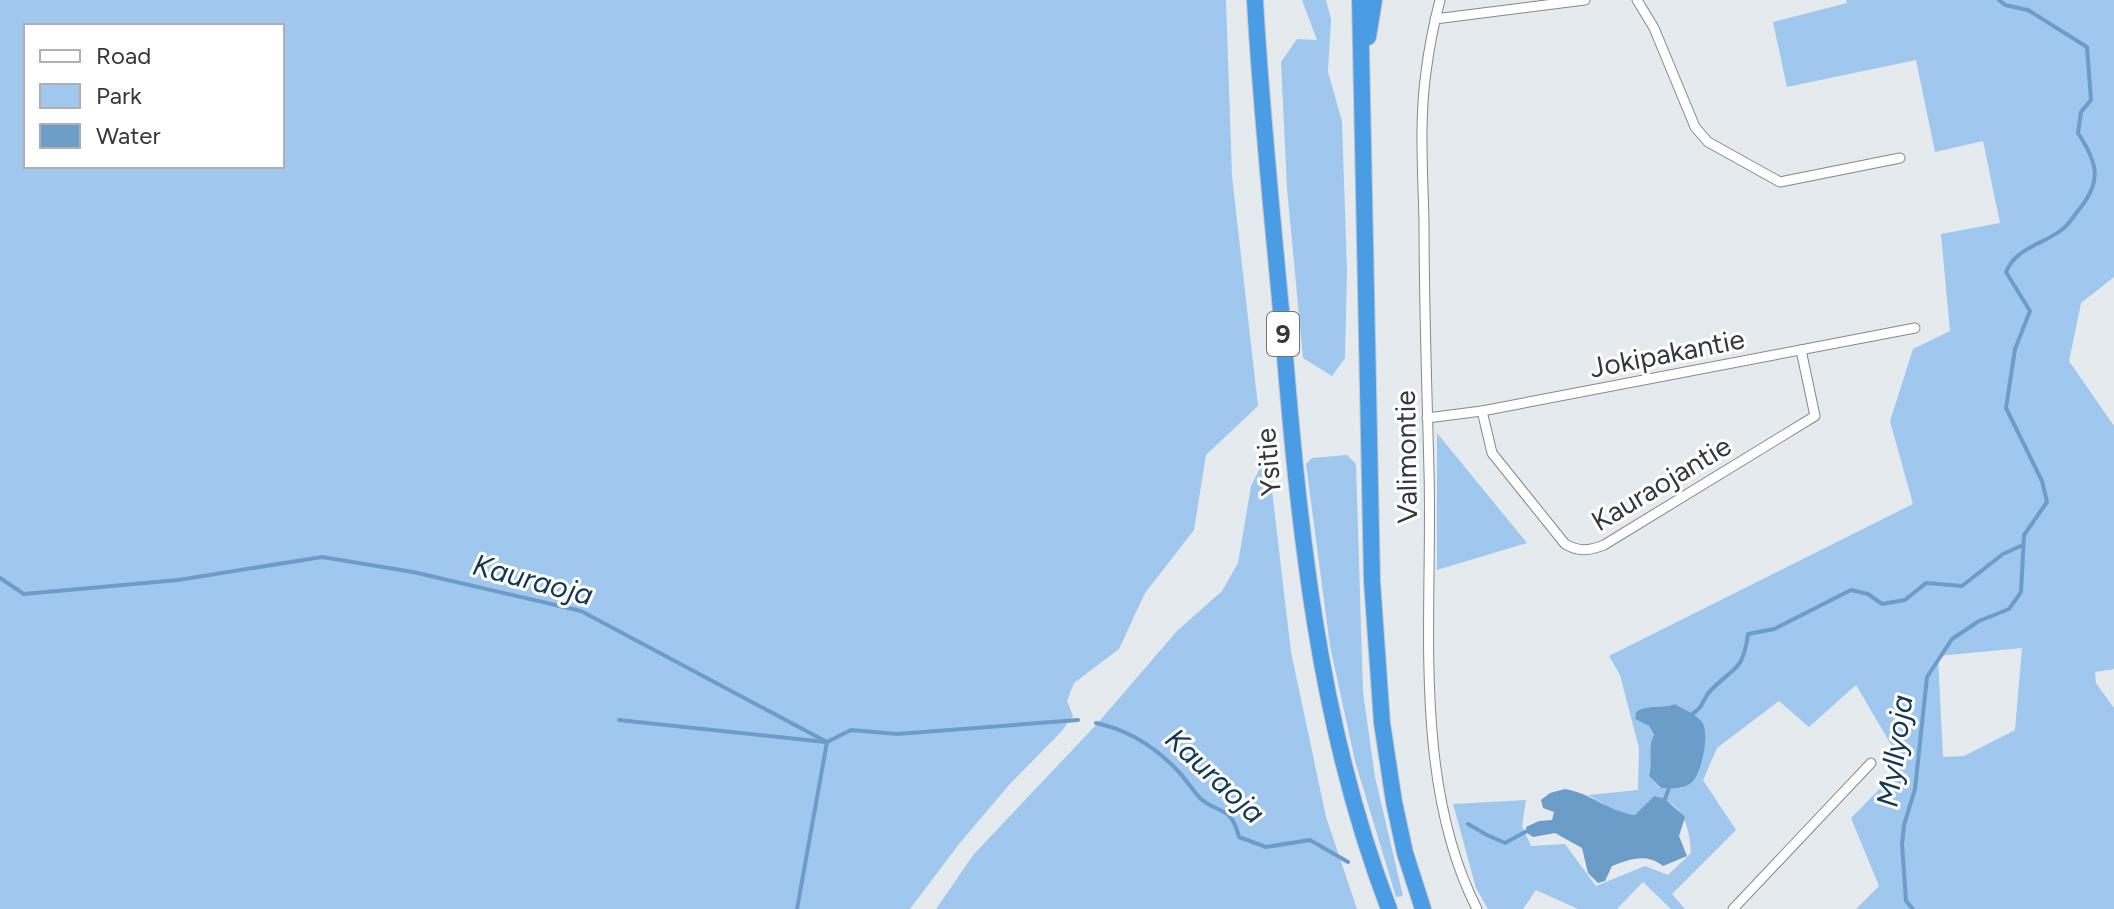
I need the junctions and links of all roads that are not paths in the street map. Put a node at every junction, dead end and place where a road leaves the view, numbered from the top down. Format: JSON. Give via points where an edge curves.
{"nodes":[{"id":1,"x":1253,"y":0,"type":"edge"},
{"id":2,"x":1360,"y":0,"type":"edge"},
{"id":3,"x":1374,"y":0,"type":"edge"},
{"id":4,"x":1440,"y":0,"type":"edge"},
{"id":5,"x":1585,"y":0,"type":"edge"},
{"id":6,"x":1637,"y":0,"type":"edge"},
{"id":7,"x":1435,"y":19,"type":"junction"},
{"id":8,"x":1361,"y":78,"type":"junction"},
{"id":9,"x":1900,"y":158,"type":"dead end"},
{"id":10,"x":1915,"y":328,"type":"dead end"},
{"id":11,"x":1801,"y":350,"type":"junction"},
{"id":12,"x":1482,"y":411,"type":"junction"},
{"id":13,"x":1427,"y":418,"type":"junction"},
{"id":14,"x":1871,"y":763,"type":"dead end"},
{"id":15,"x":1389,"y":909,"type":"edge"},
{"id":16,"x":1423,"y":909,"type":"edge"},
{"id":17,"x":1477,"y":909,"type":"edge"},
{"id":18,"x":1733,"y":909,"type":"edge"}],
"edges":[{"from":1,"to":15,"type":"highway","name":"Ysitie","number":"9","via":[[1304,557],[1339,745]]},
{"from":2,"to":8,"type":"highway"},
{"from":3,"to":8,"type":"highway"},
{"from":4,"to":7,"type":"street","name":"Valimontie"},
{"from":5,"to":7,"type":"street"},
{"from":6,"to":9,"type":"street","via":[[1695,127],[1708,142],[1780,182]]},
{"from":7,"to":13,"type":"street","name":"Valimontie","via":[[1425,73]]},
{"from":8,"to":16,"type":"highway","via":[[1372,581],[1380,691],[1394,802]]},
{"from":10,"to":11,"type":"street","name":"Jokipakantie"},
{"from":11,"to":12,"type":"street","name":"Jokipakantie"},
{"from":11,"to":12,"type":"street","name":"Kauraojantie","via":[[1815,416],[1591,550],[1565,544],[1492,453]]},
{"from":12,"to":13,"type":"street","name":"Jokipakantie"},
{"from":13,"to":17,"type":"street","name":"Valimontie","via":[[1428,646],[1435,755],[1455,851]]},
{"from":14,"to":18,"type":"street"}]}
